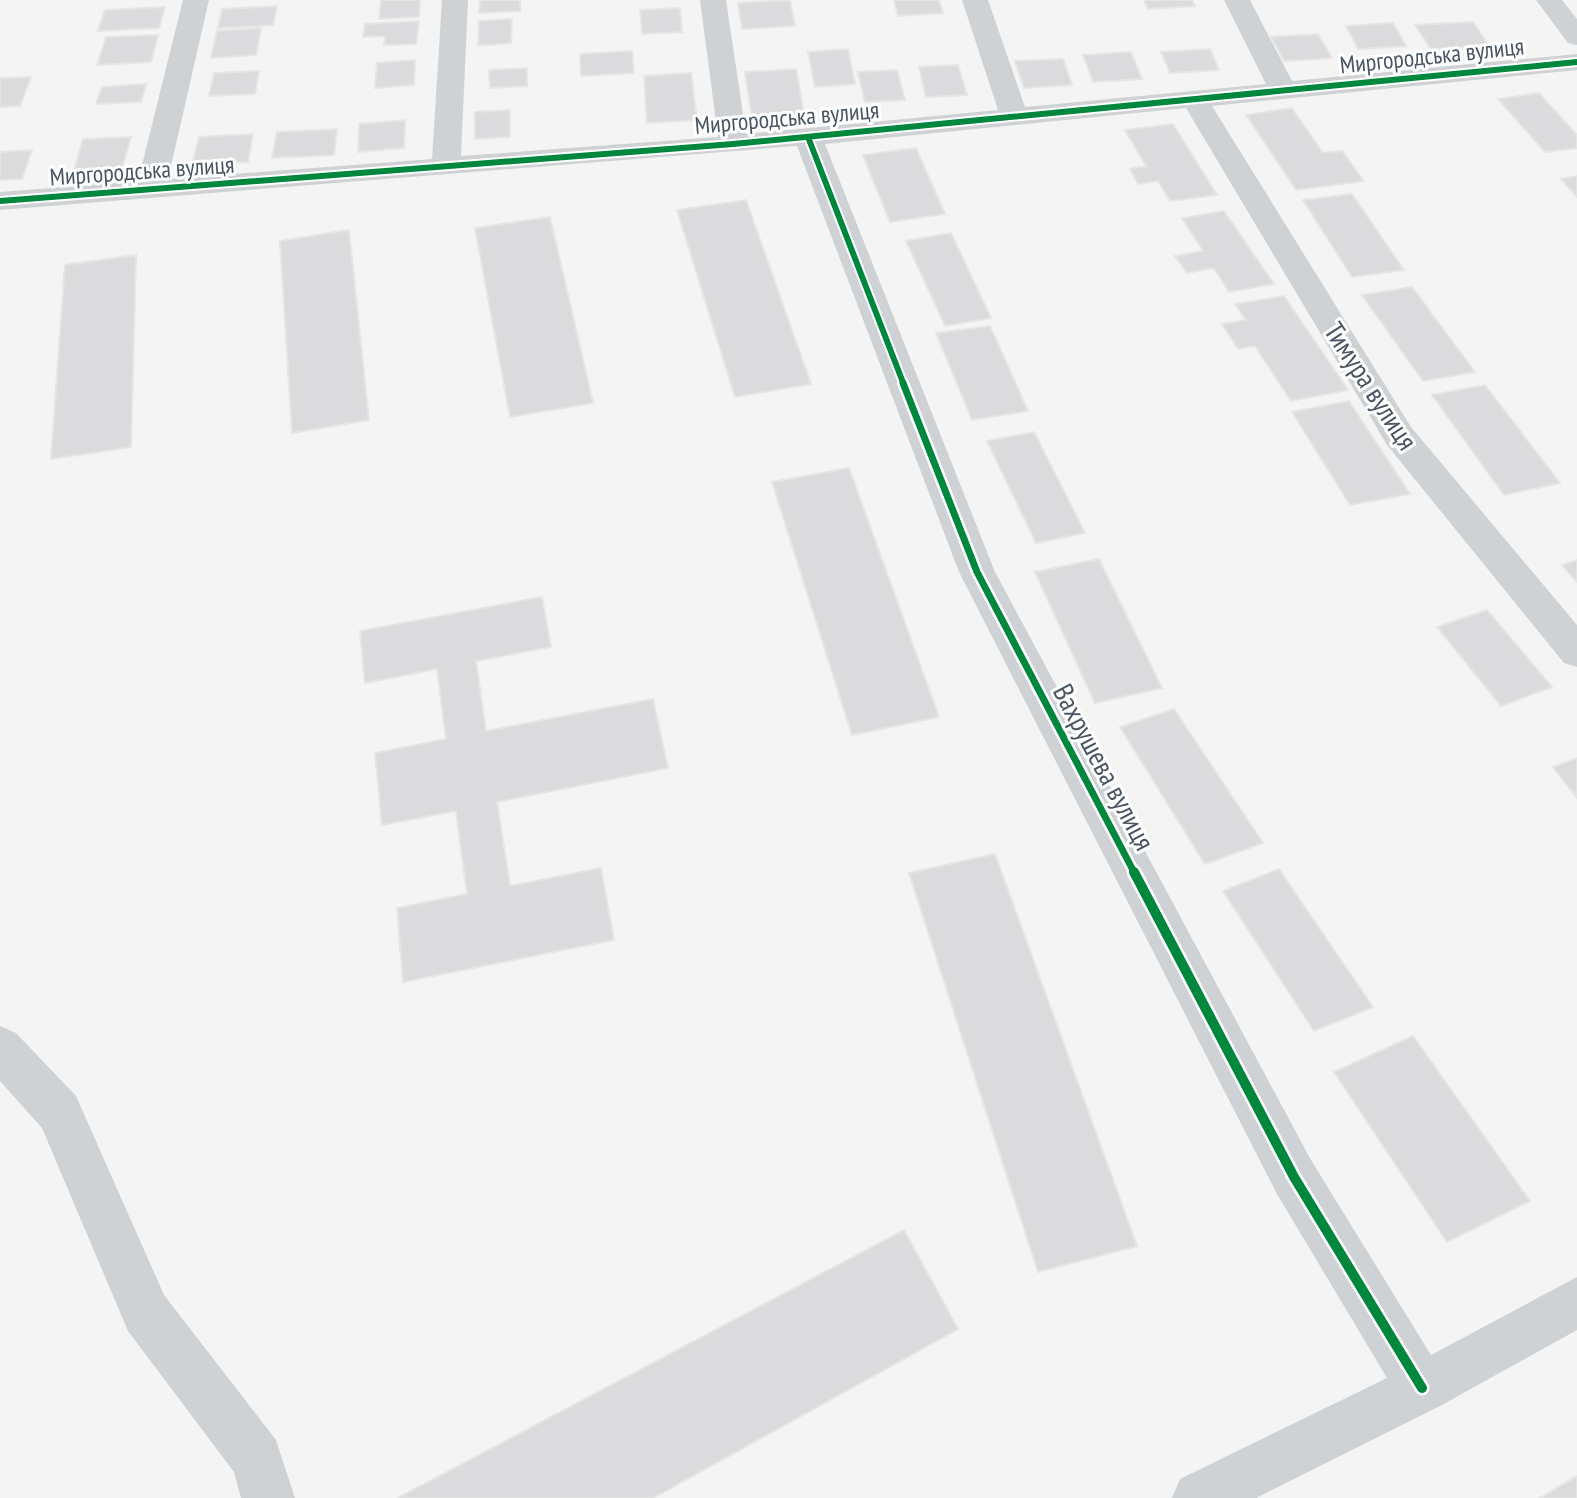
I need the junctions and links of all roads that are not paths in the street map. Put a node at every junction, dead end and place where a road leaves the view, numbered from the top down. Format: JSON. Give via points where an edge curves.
{"nodes":[{"id":1,"x":196,"y":0,"type":"edge"},
{"id":2,"x":455,"y":0,"type":"edge"},
{"id":3,"x":713,"y":0,"type":"edge"},
{"id":4,"x":975,"y":0,"type":"edge"},
{"id":5,"x":1237,"y":0,"type":"edge"},
{"id":6,"x":1549,"y":0,"type":"edge"},
{"id":7,"x":1577,"y":37,"type":"edge"},
{"id":8,"x":1577,"y":62,"type":"edge"},
{"id":9,"x":1283,"y":91,"type":"junction"},
{"id":10,"x":1195,"y":100,"type":"junction"},
{"id":11,"x":1014,"y":117,"type":"junction"},
{"id":12,"x":808,"y":137,"type":"junction"},
{"id":13,"x":733,"y":144,"type":"junction"},
{"id":14,"x":446,"y":168,"type":"junction"},
{"id":15,"x":151,"y":190,"type":"junction"},
{"id":16,"x":0,"y":201,"type":"edge"},
{"id":17,"x":1577,"y":652,"type":"edge"},
{"id":18,"x":0,"y":1048,"type":"edge"},
{"id":19,"x":1577,"y":1302,"type":"edge"},
{"id":20,"x":1422,"y":1388,"type":"junction"},
{"id":21,"x":268,"y":1498,"type":"edge"},
{"id":22,"x":1199,"y":1498,"type":"edge"}],
"edges":[{"from":1,"to":15,"type":"street"},
{"from":2,"to":14,"type":"street"},
{"from":3,"to":13,"type":"street"},
{"from":4,"to":11,"type":"street"},
{"from":5,"to":9,"type":"street"},
{"from":6,"to":7,"type":"street"},
{"from":8,"to":9,"type":"street","name":"Миргородська вулиця"},
{"from":9,"to":10,"type":"street","name":"Миргородська вулиця"},
{"from":10,"to":11,"type":"street","name":"Миргородська вулиця"},
{"from":10,"to":17,"type":"street","name":"Тимура вулиця","via":[[1399,436]]},
{"from":11,"to":12,"type":"street","name":"Миргородська вулиця"},
{"from":12,"to":13,"type":"street","name":"Миргородська вулиця"},
{"from":12,"to":20,"type":"street","name":"Вахрушева вулиця","via":[[977,572],[1294,1177]]},
{"from":13,"to":14,"type":"street","name":"Миргородська вулиця"},
{"from":14,"to":15,"type":"street","name":"Миргородська вулиця"},
{"from":15,"to":16,"type":"street","name":"Миргородська вулиця"},
{"from":18,"to":21,"type":"street","via":[[59,1112],[146,1313],[257,1459]]},
{"from":19,"to":20,"type":"street"},
{"from":20,"to":22,"type":"street"}]}
